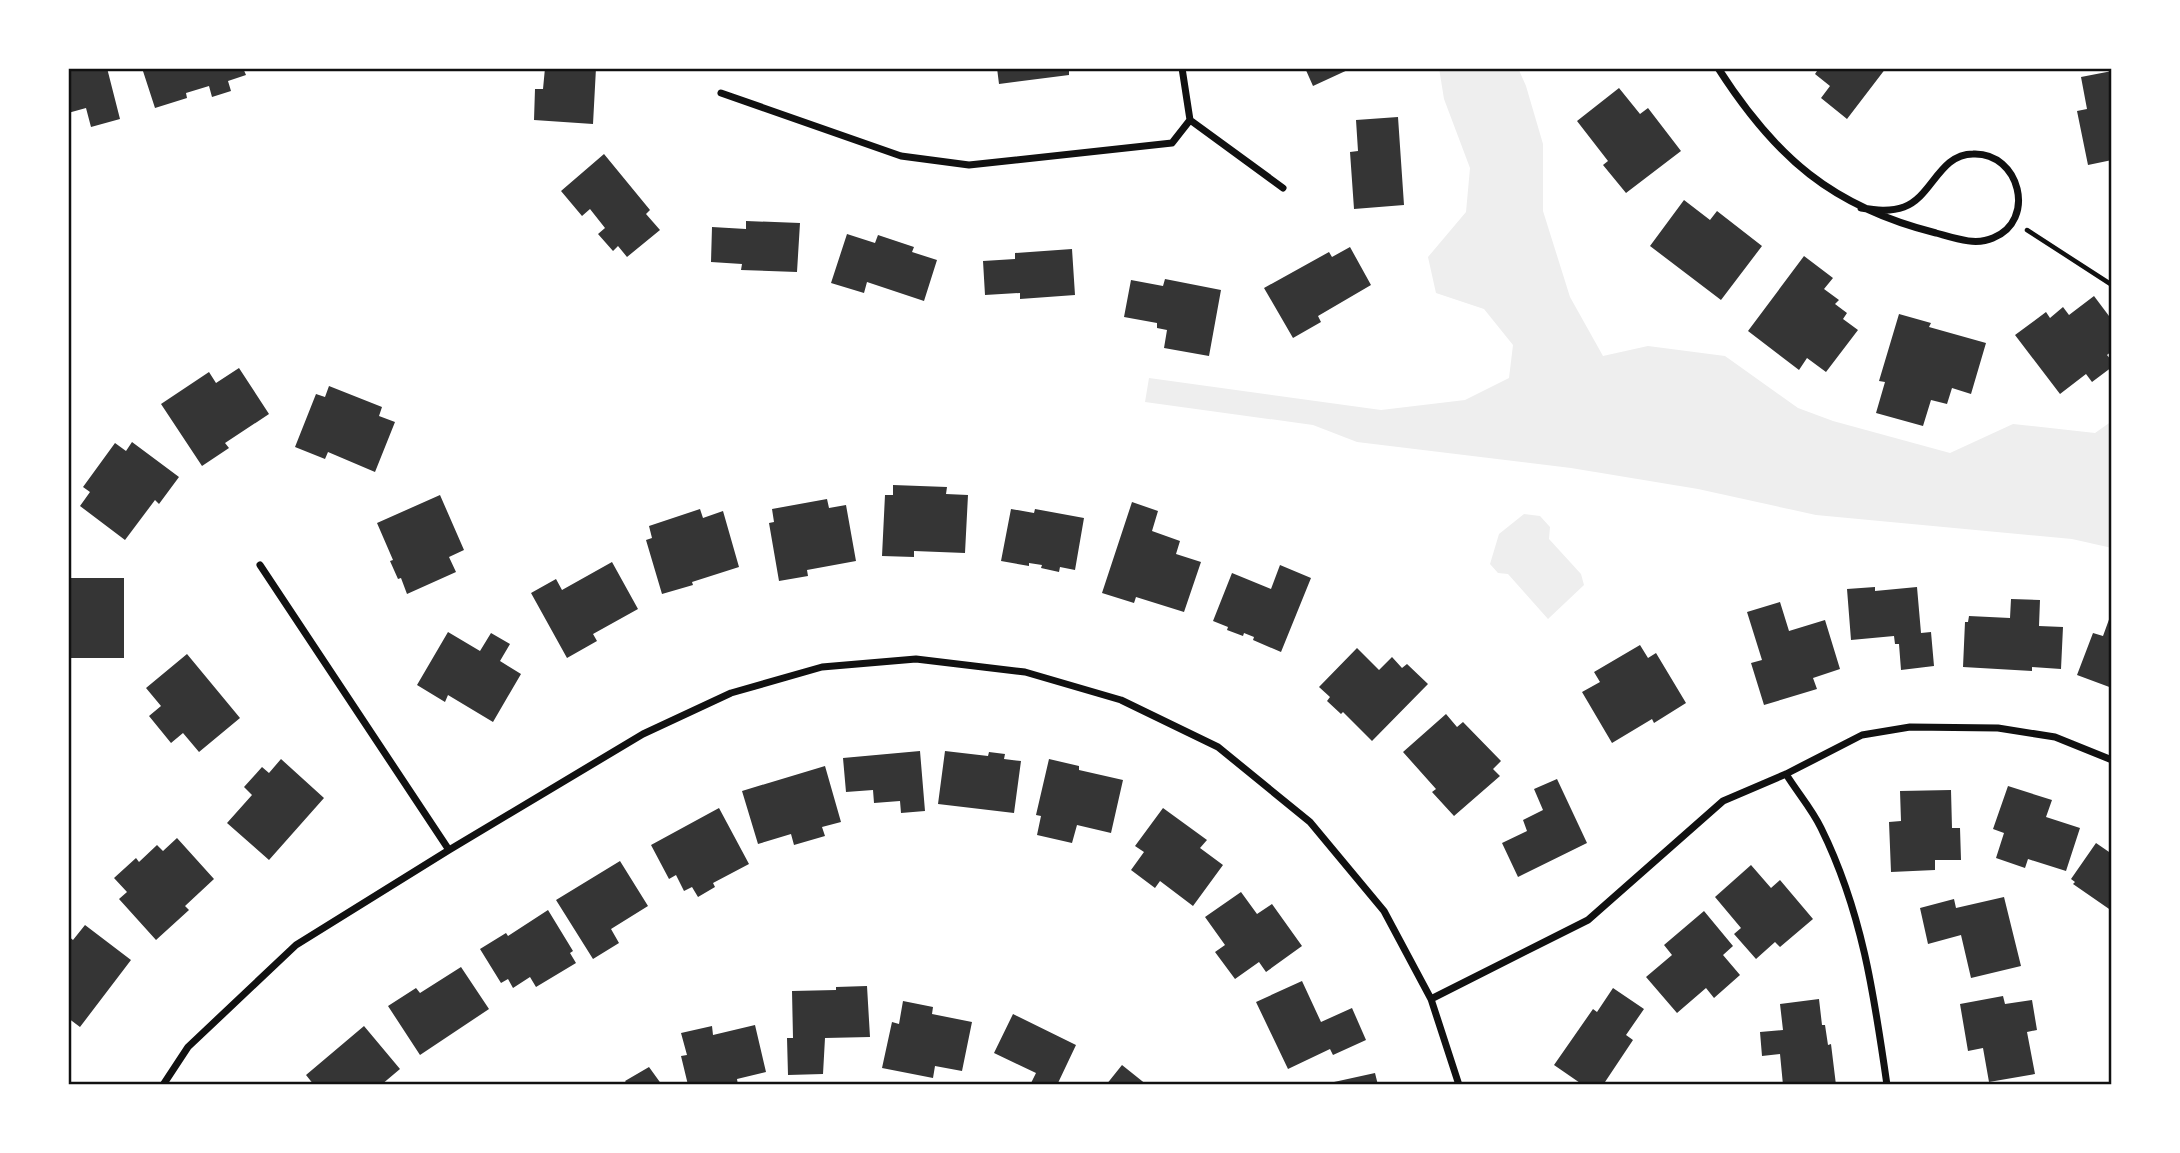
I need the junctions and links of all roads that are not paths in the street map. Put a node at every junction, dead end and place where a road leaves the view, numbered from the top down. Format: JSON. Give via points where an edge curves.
{"nodes":[{"id":1,"x":1182,"y":68,"type":"edge"},
{"id":2,"x":1718,"y":68,"type":"edge"},
{"id":3,"x":721,"y":93,"type":"dead end"},
{"id":4,"x":1190,"y":120,"type":"junction"},
{"id":5,"x":1283,"y":188,"type":"dead end"},
{"id":6,"x":1861,"y":208,"type":"junction"},
{"id":7,"x":260,"y":565,"type":"dead end"},
{"id":8,"x":2112,"y":760,"type":"edge"},
{"id":9,"x":1786,"y":774,"type":"junction"},
{"id":10,"x":449,"y":850,"type":"junction"},
{"id":11,"x":1431,"y":999,"type":"junction"},
{"id":12,"x":163,"y":1085,"type":"edge"},
{"id":13,"x":1459,"y":1085,"type":"edge"},
{"id":14,"x":1887,"y":1085,"type":"edge"}],
"edges":[{"from":1,"to":4,"type":"street"},
{"from":2,"to":6,"type":"street","via":[[1759,127],[1791,159],[1829,190]]},
{"from":3,"to":4,"type":"street","via":[[901,156],[969,166],[1172,143]]},
{"from":4,"to":5,"type":"street"},
{"from":6,"to":6,"type":"street","via":[[1967,242],[1993,239],[2007,229],[2017,212],[2018,188],[2009,169],[1995,158],[1972,153],[1950,161],[1918,200],[1903,208]]},
{"from":7,"to":10,"type":"street"},
{"from":8,"to":9,"type":"street","via":[[2055,737],[1998,728],[1910,727],[1862,735]]},
{"from":9,"to":11,"type":"street","via":[[1723,801],[1588,920]]},
{"from":9,"to":14,"type":"street","via":[[1820,826],[1853,905],[1873,983]]},
{"from":10,"to":11,"type":"street","via":[[643,734],[731,692],[822,667],[916,659],[1025,672],[1121,700],[1218,747],[1310,822],[1384,911]]},
{"from":10,"to":12,"type":"street","via":[[296,945],[188,1047]]},
{"from":11,"to":13,"type":"street"}]}
